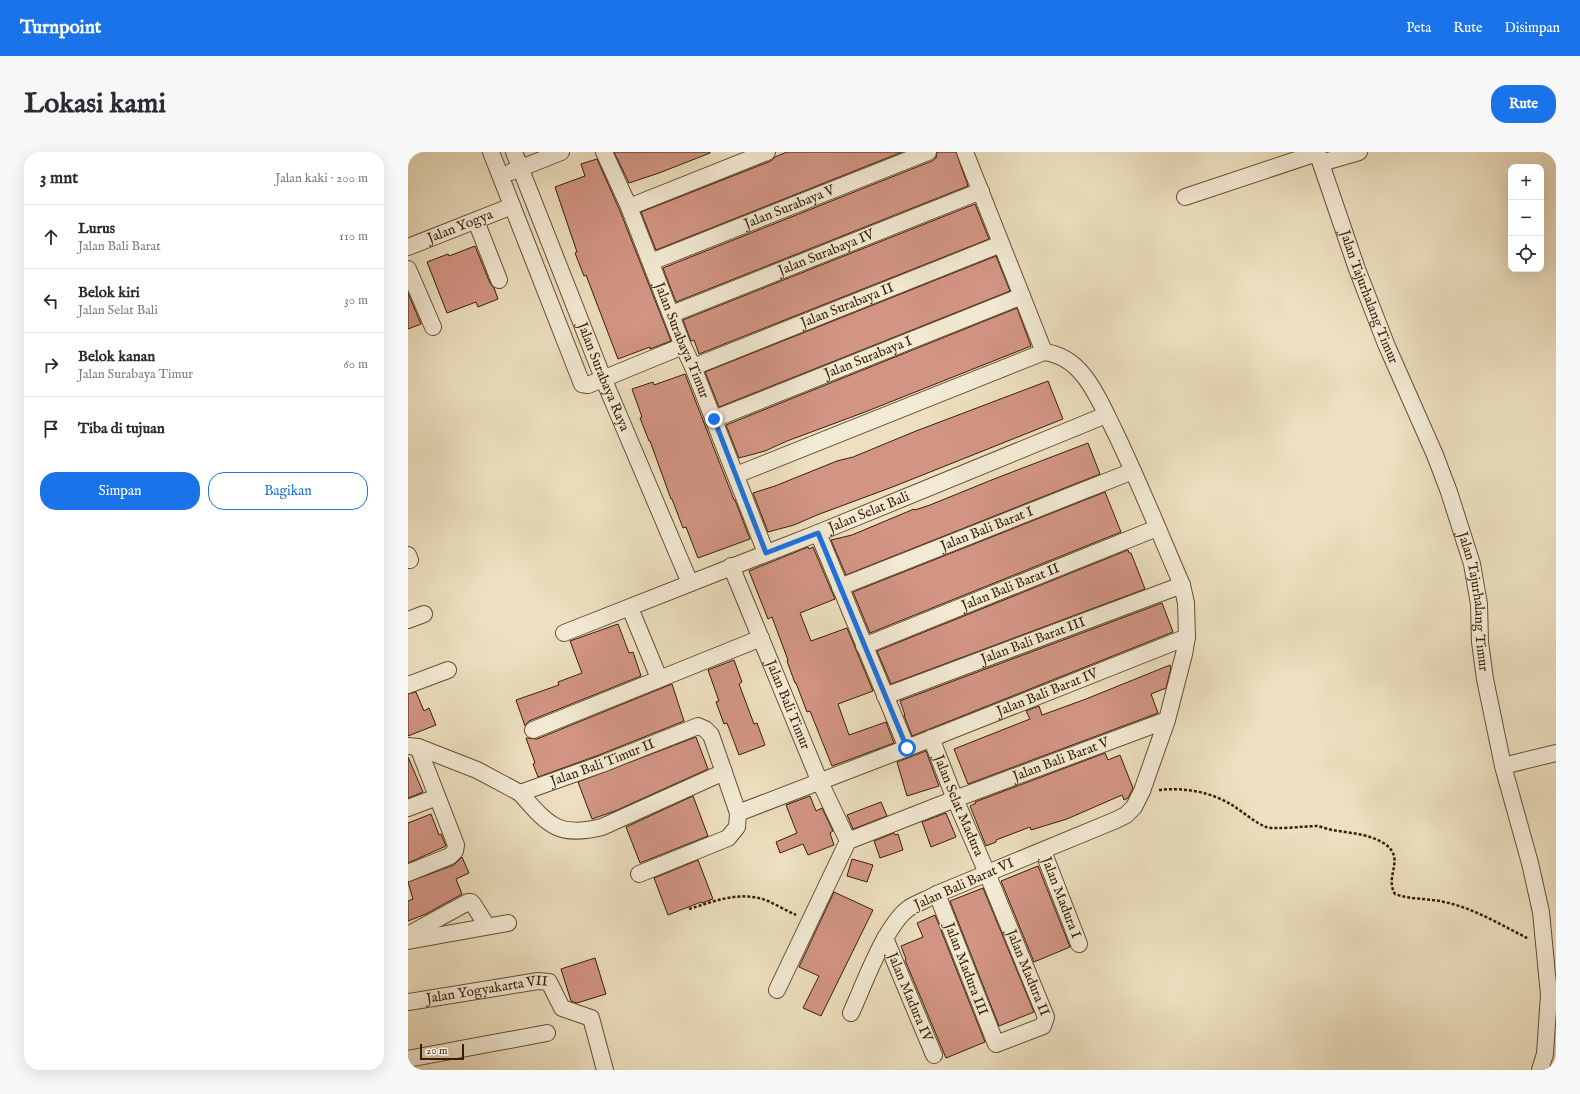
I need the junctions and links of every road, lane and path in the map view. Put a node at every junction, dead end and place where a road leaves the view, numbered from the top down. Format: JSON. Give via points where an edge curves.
{"nodes":[{"id":1,"x":491,"y":152,"type":"edge"},
{"id":2,"x":514,"y":152,"type":"edge"},
{"id":3,"x":561,"y":152,"type":"edge"},
{"id":4,"x":604,"y":152,"type":"edge"},
{"id":5,"x":767,"y":152,"type":"edge"},
{"id":6,"x":928,"y":152,"type":"edge"},
{"id":7,"x":965,"y":152,"type":"edge"},
{"id":8,"x":1359,"y":152,"type":"edge"},
{"id":9,"x":1318,"y":156,"type":"edge"},
{"id":10,"x":520,"y":168,"type":"junction"},
{"id":11,"x":500,"y":176,"type":"junction"},
{"id":12,"x":980,"y":191,"type":"junction"},
{"id":13,"x":1185,"y":197,"type":"dead end"},
{"id":14,"x":512,"y":206,"type":"junction"},
{"id":15,"x":629,"y":207,"type":"junction"},
{"id":16,"x":476,"y":221,"type":"junction"},
{"id":17,"x":1001,"y":244,"type":"junction"},
{"id":18,"x":408,"y":247,"type":"edge"},
{"id":19,"x":651,"y":262,"type":"junction"},
{"id":20,"x":408,"y":269,"type":"edge"},
{"id":21,"x":499,"y":280,"type":"dead end"},
{"id":22,"x":1022,"y":296,"type":"junction"},
{"id":23,"x":672,"y":314,"type":"junction"},
{"id":24,"x":433,"y":327,"type":"dead end"},
{"id":25,"x":683,"y":346,"type":"junction"},
{"id":26,"x":1044,"y":352,"type":"junction"},
{"id":27,"x":693,"y":366,"type":"junction"},
{"id":28,"x":603,"y":378,"type":"junction"},
{"id":29,"x":1106,"y":415,"type":"junction"},
{"id":30,"x":714,"y":419,"type":"junction"},
{"id":31,"x":1133,"y":471,"type":"junction"},
{"id":32,"x":736,"y":475,"type":"junction"},
{"id":33,"x":1157,"y":528,"type":"junction"},
{"id":34,"x":818,"y":533,"type":"junction"},
{"id":35,"x":766,"y":553,"type":"junction"},
{"id":36,"x":731,"y":566,"type":"junction"},
{"id":37,"x":690,"y":583,"type":"junction"},
{"id":38,"x":1182,"y":585,"type":"junction"},
{"id":39,"x":840,"y":587,"type":"junction"},
{"id":40,"x":630,"y":608,"type":"junction"},
{"id":41,"x":424,"y":614,"type":"dead end"},
{"id":42,"x":408,"y":620,"type":"edge"},
{"id":43,"x":564,"y":633,"type":"dead end"},
{"id":44,"x":1187,"y":637,"type":"junction"},
{"id":45,"x":760,"y":638,"type":"junction"},
{"id":46,"x":864,"y":646,"type":"junction"},
{"id":47,"x":448,"y":670,"type":"dead end"},
{"id":48,"x":659,"y":678,"type":"junction"},
{"id":49,"x":408,"y":685,"type":"edge"},
{"id":50,"x":885,"y":696,"type":"junction"},
{"id":51,"x":1167,"y":720,"type":"junction"},
{"id":52,"x":533,"y":730,"type":"dead end"},
{"id":53,"x":931,"y":738,"type":"junction"},
{"id":54,"x":413,"y":747,"type":"edge"},
{"id":55,"x":907,"y":748,"type":"junction"},
{"id":56,"x":1556,"y":753,"type":"edge"},
{"id":57,"x":1503,"y":766,"type":"junction"},
{"id":58,"x":724,"y":772,"type":"junction"},
{"id":59,"x":820,"y":780,"type":"junction"},
{"id":60,"x":1142,"y":791,"type":"junction"},
{"id":61,"x":520,"y":793,"type":"junction"},
{"id":62,"x":437,"y":797,"type":"junction"},
{"id":63,"x":955,"y":799,"type":"junction"},
{"id":64,"x":408,"y":808,"type":"edge"},
{"id":65,"x":738,"y":813,"type":"junction"},
{"id":66,"x":848,"y":841,"type":"junction"},
{"id":67,"x":1043,"y":851,"type":"junction"},
{"id":68,"x":408,"y":873,"type":"edge"},
{"id":69,"x":987,"y":873,"type":"junction"},
{"id":70,"x":639,"y":874,"type":"dead end"},
{"id":71,"x":937,"y":894,"type":"junction"},
{"id":72,"x":688,"y":909,"type":"dead end"},
{"id":73,"x":508,"y":923,"type":"dead end"},
{"id":74,"x":809,"y":923,"type":"junction"},
{"id":75,"x":487,"y":926,"type":"junction"},
{"id":76,"x":408,"y":935,"type":"edge"},
{"id":77,"x":885,"y":938,"type":"junction"},
{"id":78,"x":408,"y":941,"type":"edge"},
{"id":79,"x":1079,"y":944,"type":"dead end"},
{"id":80,"x":1545,"y":947,"type":"junction"},
{"id":81,"x":777,"y":990,"type":"dead end"},
{"id":82,"x":1553,"y":995,"type":"edge"},
{"id":83,"x":408,"y":1002,"type":"edge"},
{"id":84,"x":851,"y":1013,"type":"dead end"},
{"id":85,"x":547,"y":1033,"type":"dead end"},
{"id":86,"x":996,"y":1044,"type":"joint"},
{"id":87,"x":934,"y":1056,"type":"dead end"},
{"id":88,"x":408,"y":1059,"type":"edge"},
{"id":89,"x":605,"y":1070,"type":"edge"},
{"id":90,"x":1540,"y":1070,"type":"edge"}],
"edges":[{"from":1,"to":11,"type":"street"},
{"from":2,"to":10,"type":"street","name":"Jalan Surabaya Raya"},
{"from":3,"to":10,"type":"street"},
{"from":4,"to":15,"type":"street","name":"Jalan Surabaya Timur"},
{"from":5,"to":15,"type":"street"},
{"from":6,"to":19,"type":"street","name":"Jalan Surabaya V"},
{"from":7,"to":12,"type":"street"},
{"from":8,"to":9,"type":"street"},
{"from":9,"to":13,"type":"street"},
{"from":9,"to":57,"type":"street","name":"Jalan Tajurhalang Timur","via":[[1386,344],[1449,492],[1472,564],[1485,679]]},
{"from":10,"to":11,"type":"street"},
{"from":10,"to":28,"type":"street","name":"Jalan Surabaya Raya"},
{"from":11,"to":14,"type":"street"},
{"from":12,"to":17,"type":"street"},
{"from":12,"to":23,"type":"street","name":"Jalan Surabaya IV"},
{"from":14,"to":16,"type":"street","name":"Jalan Yogya"},
{"from":14,"to":28,"type":"street","via":[[582,384],[588,385]]},
{"from":15,"to":19,"type":"street","name":"Jalan Surabaya Timur"},
{"from":16,"to":18,"type":"street","name":"Jalan Yogya"},
{"from":16,"to":21,"type":"street"},
{"from":17,"to":22,"type":"street"},
{"from":17,"to":27,"type":"street","name":"Jalan Surabaya II"},
{"from":19,"to":23,"type":"street","name":"Jalan Surabaya Timur"},
{"from":20,"to":24,"type":"street"},
{"from":22,"to":26,"type":"street"},
{"from":22,"to":30,"type":"street","name":"Jalan Surabaya I"},
{"from":23,"to":25,"type":"street","name":"Jalan Surabaya Timur"},
{"from":25,"to":27,"type":"street","name":"Jalan Surabaya Timur"},
{"from":25,"to":28,"type":"street"},
{"from":26,"to":29,"type":"street","name":"Jalan Bali Barat VI","via":[[1061,356],[1081,373]]},
{"from":26,"to":32,"type":"street"},
{"from":27,"to":30,"type":"street","name":"Jalan Surabaya Timur"},
{"from":28,"to":37,"type":"street","name":"Jalan Surabaya Raya"},
{"from":29,"to":31,"type":"street","name":"Jalan Bali Barat VI"},
{"from":29,"to":34,"type":"street","name":"Jalan Selat Bali"},
{"from":30,"to":32,"type":"street","name":"Jalan Surabaya Timur"},
{"from":31,"to":33,"type":"street","name":"Jalan Bali Barat VI"},
{"from":31,"to":39,"type":"street","name":"Jalan Bali Barat I"},
{"from":32,"to":35,"type":"street","name":"Jalan Surabaya Timur"},
{"from":33,"to":38,"type":"street","name":"Jalan Bali Barat VI"},
{"from":33,"to":46,"type":"street","name":"Jalan Bali Barat II"},
{"from":34,"to":35,"type":"street","name":"Jalan Selat Bali"},
{"from":34,"to":39,"type":"street"},
{"from":35,"to":36,"type":"street","name":"Jalan Selat Bali"},
{"from":36,"to":37,"type":"street","name":"Jalan Selat Bali"},
{"from":36,"to":45,"type":"street","name":"Jalan Bali Timur"},
{"from":37,"to":40,"type":"street","name":"Jalan Selat Bali"},
{"from":38,"to":44,"type":"street","name":"Jalan Bali Barat VI","via":[[1186,603]]},
{"from":38,"to":50,"type":"street","name":"Jalan Bali Barat III"},
{"from":39,"to":46,"type":"street"},
{"from":40,"to":43,"type":"street","name":"Jalan Selat Bali"},
{"from":40,"to":48,"type":"street"},
{"from":41,"to":42,"type":"street"},
{"from":44,"to":51,"type":"street","name":"Jalan Bali Barat VI"},
{"from":44,"to":53,"type":"street","name":"Jalan Bali Barat IV"},
{"from":45,"to":48,"type":"street"},
{"from":45,"to":59,"type":"street","name":"Jalan Bali Timur"},
{"from":46,"to":50,"type":"street"},
{"from":47,"to":49,"type":"street"},
{"from":48,"to":52,"type":"street"},
{"from":50,"to":55,"type":"street"},
{"from":51,"to":60,"type":"street","name":"Jalan Bali Barat VI"},
{"from":51,"to":63,"type":"street","name":"Jalan Bali Barat V"},
{"from":53,"to":55,"type":"street","name":"Jalan Bali Barat IV"},
{"from":53,"to":63,"type":"street","name":"Jalan Selat Madura"},
{"from":54,"to":61,"type":"street","via":[[477,770]]},
{"from":54,"to":62,"type":"street"},
{"from":55,"to":59,"type":"street","name":"Jalan Bali Barat IV"},
{"from":56,"to":57,"type":"street"},
{"from":57,"to":80,"type":"street","name":"Jalan Tajurhalang Timur","via":[[1530,863],[1541,912]]},
{"from":58,"to":61,"type":"street","via":[[602,827],[584,831],[568,831],[550,825]]},
{"from":58,"to":61,"type":"street","name":"Jalan Bali Timur II","via":[[711,735],[705,728],[698,726]]},
{"from":58,"to":65,"type":"street","name":"Jalan Bali Timur II"},
{"from":59,"to":65,"type":"street","name":"Jalan Bali Barat IV"},
{"from":59,"to":66,"type":"street","name":"Jalan Bali Timur"},
{"from":60,"to":67,"type":"street","name":"Jalan Bali Barat VI","via":[[1134,808],[1126,815]]},
{"from":60,"to":80,"type":"path","via":[[1167,789],[1212,795],[1267,828],[1318,826],[1375,839],[1393,851],[1396,863],[1391,879],[1395,894],[1460,907]]},
{"from":62,"to":64,"type":"street"},
{"from":62,"to":68,"type":"street","via":[[456,844],[455,851],[450,856]]},
{"from":63,"to":66,"type":"street","name":"Jalan Bali Barat V"},
{"from":63,"to":69,"type":"street","name":"Jalan Selat Madura"},
{"from":65,"to":70,"type":"street","via":[[737,827],[728,838]]},
{"from":66,"to":74,"type":"street"},
{"from":67,"to":69,"type":"street","name":"Jalan Bali Barat VI"},
{"from":67,"to":79,"type":"street","name":"Jalan Madura I"},
{"from":69,"to":71,"type":"street","name":"Jalan Bali Barat VI"},
{"from":69,"to":86,"type":"street","name":"Jalan Madura II","via":[[1046,1017],[1043,1026]]},
{"from":71,"to":77,"type":"street","name":"Jalan Bali Barat VI","via":[[909,908],[900,916]]},
{"from":71,"to":86,"type":"street","name":"Jalan Madura III"},
{"from":72,"to":74,"type":"path","via":[[722,898],[753,896],[768,901]]},
{"from":73,"to":75,"type":"street"},
{"from":74,"to":81,"type":"street"},
{"from":75,"to":76,"type":"street","via":[[473,904],[468,902]]},
{"from":75,"to":78,"type":"street"},
{"from":77,"to":84,"type":"street","name":"Jalan Bali Barat VI"},
{"from":77,"to":87,"type":"street","name":"Jalan Madura IV"},
{"from":80,"to":82,"type":"street","name":"Jalan Tajurhalang Timur"},
{"from":82,"to":90,"type":"street","name":"Jalan Tajurhalang Timur","via":[[1545,1054]]},
{"from":83,"to":89,"type":"street","name":"Jalan Yogyakarta VII","via":[[538,981],[549,982],[562,1008],[591,1018]]},
{"from":85,"to":88,"type":"street"}]}
